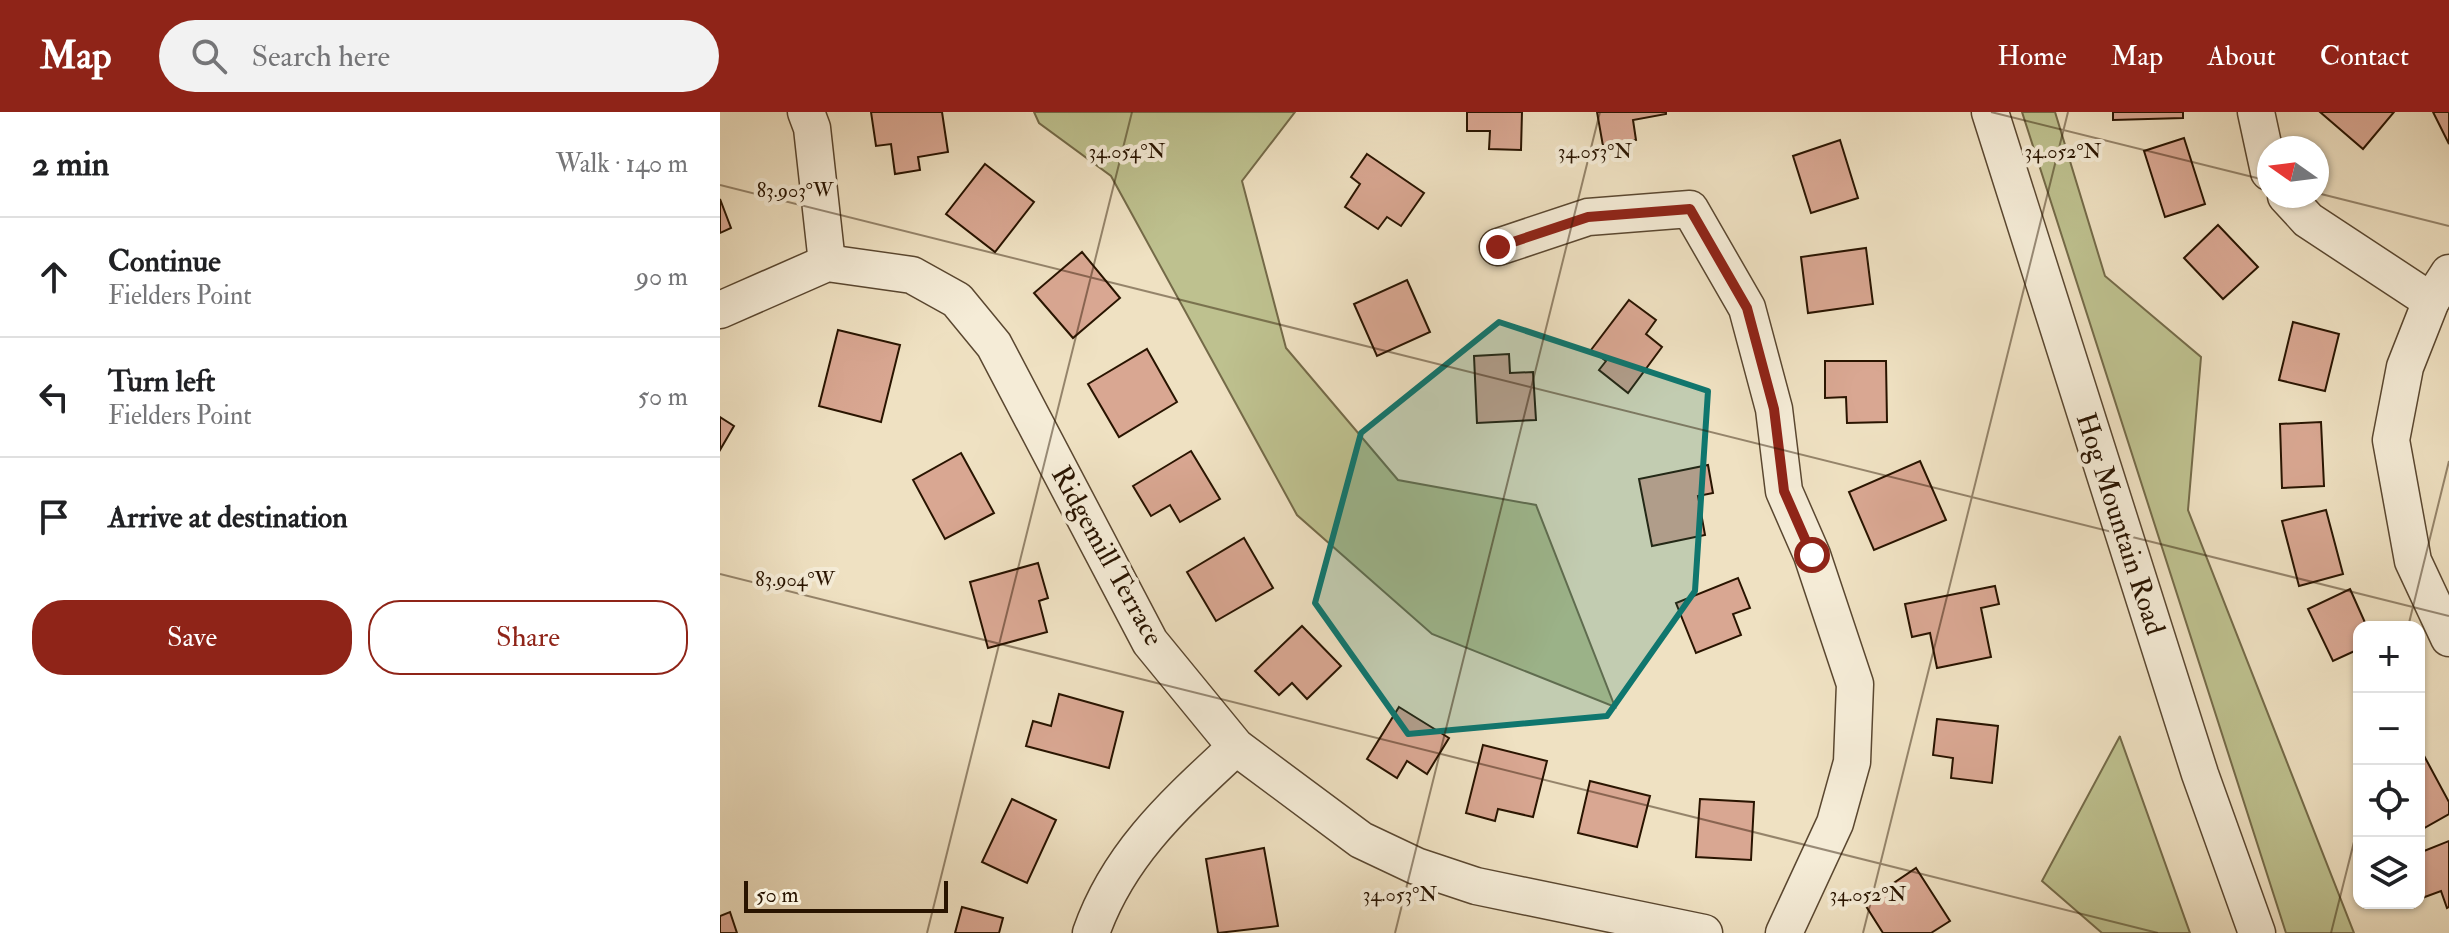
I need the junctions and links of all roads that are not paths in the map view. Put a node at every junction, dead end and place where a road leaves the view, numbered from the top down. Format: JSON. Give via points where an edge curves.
{"nodes":[{"id":1,"x":806,"y":112,"type":"edge"},
{"id":2,"x":1990,"y":112,"type":"edge"},
{"id":3,"x":2256,"y":112,"type":"edge"},
{"id":4,"x":2261,"y":136,"type":"edge"},
{"id":5,"x":2297,"y":208,"type":"edge"},
{"id":6,"x":1498,"y":247,"type":"dead end"},
{"id":7,"x":827,"y":263,"type":"junction"},
{"id":8,"x":2440,"y":287,"type":"edge"},
{"id":9,"x":720,"y":310,"type":"edge"},
{"id":10,"x":2449,"y":638,"type":"edge"},
{"id":11,"x":1236,"y":747,"type":"junction"},
{"id":12,"x":1091,"y":933,"type":"edge"},
{"id":13,"x":1704,"y":933,"type":"edge"},
{"id":14,"x":1784,"y":933,"type":"edge"},
{"id":15,"x":2257,"y":933,"type":"edge"}],
"edges":[{"from":1,"to":7,"type":"street"},
{"from":2,"to":15,"type":"street","name":"Hog Mountain Road","via":[[2200,774]]},
{"from":3,"to":4,"type":"street"},
{"from":5,"to":8,"type":"street","via":[[2308,220]]},
{"from":6,"to":14,"type":"street","via":[[1588,217],[1690,209],[1747,308],[1774,409],[1784,491],[1812,555],[1855,684],[1852,762],[1839,808]]},
{"from":7,"to":9,"type":"street"},
{"from":7,"to":11,"type":"street","name":"Ridgemill Terrace","via":[[912,275],[957,300],[994,345],[1150,642]]},
{"from":8,"to":10,"type":"street","via":[[2405,367],[2391,440],[2413,561]]},
{"from":11,"to":12,"type":"street","via":[[1155,823],[1103,900]]},
{"from":11,"to":13,"type":"street","name":"Ridgemill Terrace","via":[[1361,840],[1416,866],[1476,886]]}]}
